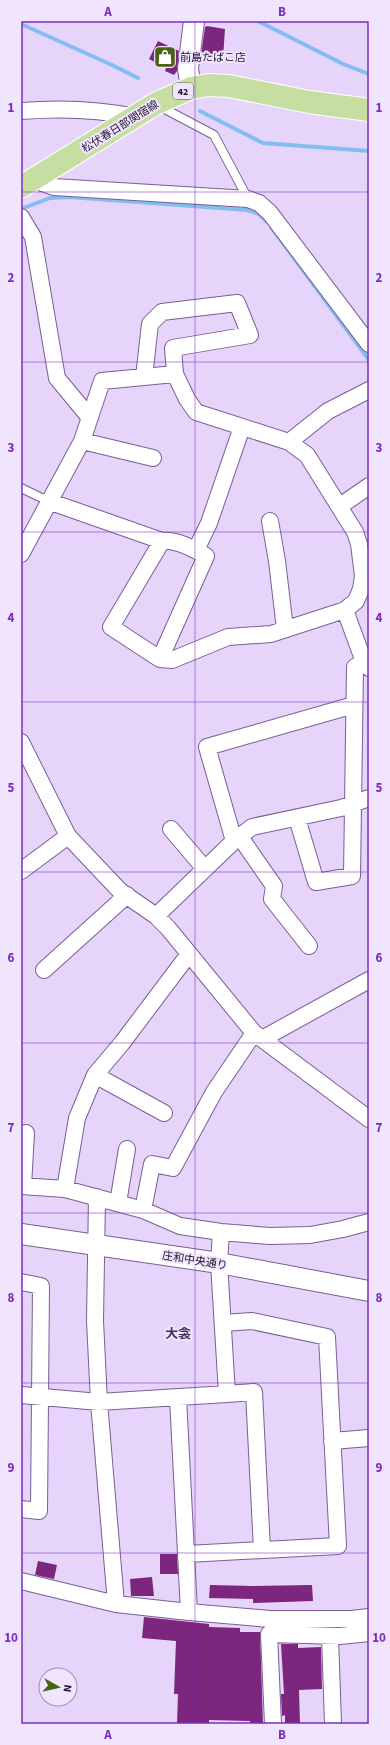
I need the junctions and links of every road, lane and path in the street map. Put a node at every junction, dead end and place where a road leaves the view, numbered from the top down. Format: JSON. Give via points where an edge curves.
{"nodes":[{"id":1,"x":194,"y":21,"type":"edge"},
{"id":2,"x":191,"y":88,"type":"junction"},
{"id":3,"x":155,"y":104,"type":"junction"},
{"id":4,"x":369,"y":110,"type":"edge"},
{"id":5,"x":21,"y":111,"type":"edge"},
{"id":6,"x":135,"y":116,"type":"junction"},
{"id":7,"x":27,"y":184,"type":"edge"},
{"id":8,"x":248,"y":200,"type":"junction"},
{"id":9,"x":21,"y":217,"type":"edge"},
{"id":10,"x":369,"y":344,"type":"edge"},
{"id":11,"x":175,"y":374,"type":"junction"},
{"id":12,"x":144,"y":377,"type":"junction"},
{"id":13,"x":369,"y":390,"type":"edge"},
{"id":14,"x":90,"y":418,"type":"junction"},
{"id":15,"x":242,"y":427,"type":"junction"},
{"id":16,"x":82,"y":441,"type":"junction"},
{"id":17,"x":289,"y":442,"type":"junction"},
{"id":18,"x":154,"y":458,"type":"dead end"},
{"id":19,"x":369,"y":486,"type":"edge"},
{"id":20,"x":21,"y":488,"type":"edge"},
{"id":21,"x":48,"y":501,"type":"junction"},
{"id":22,"x":340,"y":506,"type":"junction"},
{"id":23,"x":270,"y":521,"type":"dead end"},
{"id":24,"x":162,"y":541,"type":"junction"},
{"id":25,"x":196,"y":550,"type":"junction"},
{"id":26,"x":21,"y":554,"type":"edge"},
{"id":27,"x":357,"y":603,"type":"edge"},
{"id":28,"x":285,"y":629,"type":"junction"},
{"id":29,"x":160,"y":659,"type":"junction"},
{"id":30,"x":367,"y":665,"type":"edge"},
{"id":31,"x":354,"y":705,"type":"junction"},
{"id":32,"x":21,"y":742,"type":"edge"},
{"id":33,"x":369,"y":798,"type":"edge"},
{"id":34,"x":352,"y":804,"type":"junction"},
{"id":35,"x":297,"y":818,"type":"junction"},
{"id":36,"x":171,"y":829,"type":"dead end"},
{"id":37,"x":68,"y":836,"type":"junction"},
{"id":38,"x":237,"y":839,"type":"junction"},
{"id":39,"x":205,"y":869,"type":"junction"},
{"id":40,"x":21,"y":871,"type":"edge"},
{"id":41,"x":127,"y":895,"type":"junction"},
{"id":42,"x":156,"y":916,"type":"junction"},
{"id":43,"x":309,"y":946,"type":"dead end"},
{"id":44,"x":188,"y":954,"type":"junction"},
{"id":45,"x":44,"y":970,"type":"dead end"},
{"id":46,"x":369,"y":980,"type":"edge"},
{"id":47,"x":258,"y":1036,"type":"junction"},
{"id":48,"x":95,"y":1075,"type":"junction"},
{"id":49,"x":164,"y":1113,"type":"dead end"},
{"id":50,"x":367,"y":1114,"type":"edge"},
{"id":51,"x":26,"y":1133,"type":"dead end"},
{"id":52,"x":127,"y":1149,"type":"dead end"},
{"id":53,"x":22,"y":1186,"type":"edge"},
{"id":54,"x":65,"y":1189,"type":"junction"},
{"id":55,"x":97,"y":1196,"type":"junction"},
{"id":56,"x":118,"y":1203,"type":"junction"},
{"id":57,"x":143,"y":1210,"type":"junction"},
{"id":58,"x":369,"y":1222,"type":"edge"},
{"id":59,"x":221,"y":1232,"type":"junction"},
{"id":60,"x":21,"y":1234,"type":"edge"},
{"id":61,"x":97,"y":1245,"type":"junction"},
{"id":62,"x":219,"y":1263,"type":"junction"},
{"id":63,"x":21,"y":1282,"type":"edge"},
{"id":64,"x":369,"y":1290,"type":"edge"},
{"id":65,"x":223,"y":1323,"type":"junction"},
{"id":66,"x":227,"y":1394,"type":"junction"},
{"id":67,"x":21,"y":1395,"type":"edge"},
{"id":68,"x":39,"y":1396,"type":"junction"},
{"id":69,"x":178,"y":1398,"type":"junction"},
{"id":70,"x":99,"y":1402,"type":"junction"},
{"id":71,"x":369,"y":1438,"type":"edge"},
{"id":72,"x":332,"y":1441,"type":"junction"},
{"id":73,"x":21,"y":1509,"type":"edge"},
{"id":74,"x":262,"y":1550,"type":"junction"},
{"id":75,"x":187,"y":1554,"type":"junction"},
{"id":76,"x":21,"y":1581,"type":"edge"},
{"id":77,"x":116,"y":1604,"type":"junction"},
{"id":78,"x":188,"y":1612,"type":"junction"},
{"id":79,"x":369,"y":1617,"type":"edge"},
{"id":80,"x":369,"y":1634,"type":"edge"},
{"id":81,"x":330,"y":1636,"type":"junction"},
{"id":82,"x":273,"y":1724,"type":"edge"},
{"id":83,"x":333,"y":1724,"type":"edge"}],
"edges":[{"from":1,"to":2,"type":"street","via":[[188,69]]},
{"from":2,"to":3,"type":"main road","name":"松伏春日部関宿線","number":"42"},
{"from":2,"to":4,"type":"main road","name":"松伏春日部関宿線","number":"42","via":[[209,85],[229,86],[308,102]]},
{"from":3,"to":6,"type":"main road","name":"松伏春日部関宿線","number":"42"},
{"from":3,"to":8,"type":"lane","via":[[214,134]]},
{"from":5,"to":6,"type":"street","via":[[76,110]]},
{"from":6,"to":7,"type":"main road","name":"松伏春日部関宿線","number":"42"},
{"from":7,"to":8,"type":"street"},
{"from":8,"to":10,"type":"street","via":[[259,203],[270,213]]},
{"from":9,"to":14,"type":"street","via":[[32,237],[57,378]]},
{"from":11,"to":12,"type":"street"},
{"from":11,"to":12,"type":"street","via":[[173,348],[250,335],[237,302],[162,312],[150,324]]},
{"from":11,"to":15,"type":"street","via":[[196,412]]},
{"from":12,"to":14,"type":"street","via":[[102,381]]},
{"from":13,"to":17,"type":"street","via":[[328,411]]},
{"from":14,"to":16,"type":"street"},
{"from":15,"to":17,"type":"street"},
{"from":15,"to":25,"type":"street","via":[[209,523]]},
{"from":16,"to":18,"type":"street"},
{"from":16,"to":21,"type":"street"},
{"from":17,"to":22,"type":"street","via":[[307,455]]},
{"from":19,"to":22,"type":"street"},
{"from":20,"to":21,"type":"lane"},
{"from":21,"to":24,"type":"street"},
{"from":21,"to":26,"type":"street"},
{"from":22,"to":27,"type":"street","via":[[359,544],[363,576]]},
{"from":23,"to":28,"type":"street"},
{"from":24,"to":25,"type":"street","via":[[168,540]]},
{"from":24,"to":29,"type":"street","via":[[111,627]]},
{"from":25,"to":29,"type":"street","via":[[206,556]]},
{"from":27,"to":28,"type":"street"},
{"from":27,"to":30,"type":"street"},
{"from":28,"to":29,"type":"street","via":[[271,634],[228,637],[172,660]]},
{"from":30,"to":31,"type":"street","via":[[355,667]]},
{"from":31,"to":34,"type":"street"},
{"from":31,"to":38,"type":"street","via":[[207,747]]},
{"from":32,"to":37,"type":"street"},
{"from":33,"to":34,"type":"street"},
{"from":34,"to":35,"type":"street"},
{"from":34,"to":35,"type":"street","via":[[352,876],[316,882]]},
{"from":35,"to":38,"type":"street","via":[[252,827]]},
{"from":36,"to":39,"type":"street"},
{"from":37,"to":40,"type":"street"},
{"from":37,"to":41,"type":"street","via":[[100,871]]},
{"from":38,"to":39,"type":"street"},
{"from":38,"to":43,"type":"street","via":[[274,886],[272,899]]},
{"from":39,"to":42,"type":"street"},
{"from":41,"to":42,"type":"street"},
{"from":41,"to":45,"type":"street"},
{"from":42,"to":44,"type":"street"},
{"from":44,"to":47,"type":"street"},
{"from":44,"to":48,"type":"street"},
{"from":46,"to":47,"type":"street"},
{"from":47,"to":50,"type":"street"},
{"from":47,"to":57,"type":"street","via":[[214,1092],[173,1168],[152,1164]]},
{"from":48,"to":49,"type":"street"},
{"from":48,"to":54,"type":"street","via":[[77,1118]]},
{"from":51,"to":53,"type":"street"},
{"from":52,"to":56,"type":"street"},
{"from":53,"to":54,"type":"street"},
{"from":54,"to":55,"type":"street"},
{"from":55,"to":56,"type":"street"},
{"from":55,"to":61,"type":"street"},
{"from":56,"to":57,"type":"street"},
{"from":57,"to":59,"type":"street","via":[[180,1226]]},
{"from":58,"to":59,"type":"street","via":[[310,1235],[270,1236]]},
{"from":59,"to":62,"type":"street"},
{"from":60,"to":61,"type":"street","name":"庄和中央通り"},
{"from":61,"to":62,"type":"street","name":"庄和中央通り"},
{"from":61,"to":70,"type":"street","via":[[95,1321]]},
{"from":62,"to":64,"type":"street","name":"庄和中央通り"},
{"from":62,"to":65,"type":"street"},
{"from":63,"to":68,"type":"street","via":[[41,1286]]},
{"from":65,"to":66,"type":"street"},
{"from":65,"to":72,"type":"street","via":[[252,1321],[327,1337]]},
{"from":66,"to":69,"type":"street"},
{"from":66,"to":74,"type":"street","via":[[254,1392]]},
{"from":67,"to":68,"type":"street"},
{"from":68,"to":70,"type":"street"},
{"from":68,"to":73,"type":"street","via":[[39,1511]]},
{"from":69,"to":70,"type":"street"},
{"from":69,"to":75,"type":"street"},
{"from":70,"to":77,"type":"street"},
{"from":71,"to":72,"type":"street"},
{"from":72,"to":74,"type":"street","via":[[338,1546]]},
{"from":74,"to":75,"type":"street"},
{"from":75,"to":78,"type":"street"},
{"from":76,"to":77,"type":"street"},
{"from":77,"to":78,"type":"street"},
{"from":78,"to":79,"type":"street","via":[[270,1619]]},
{"from":80,"to":81,"type":"street"},
{"from":81,"to":82,"type":"street","via":[[269,1634]]},
{"from":81,"to":83,"type":"street"}]}
